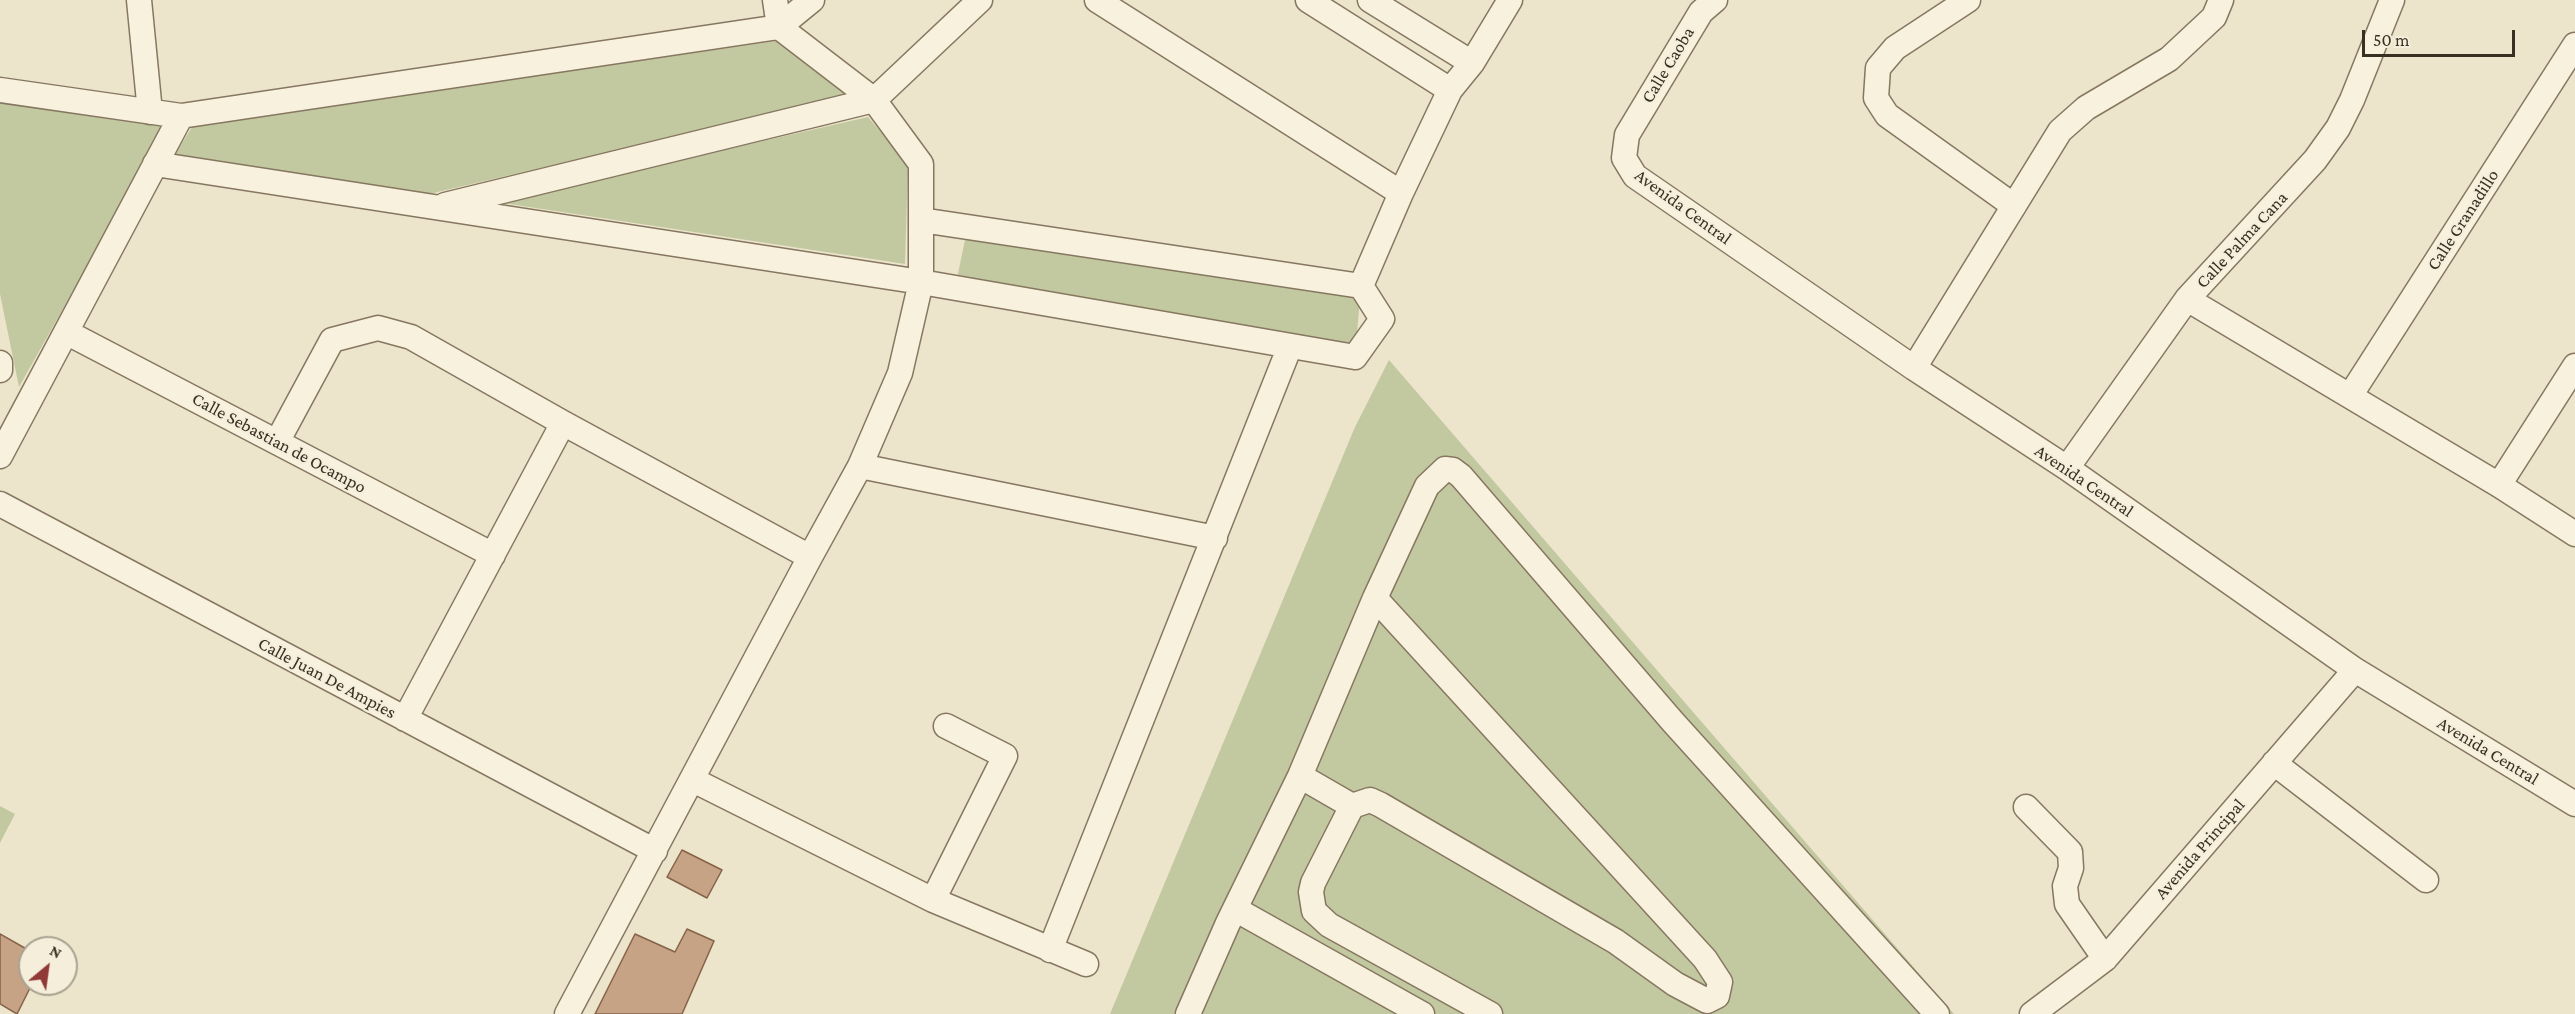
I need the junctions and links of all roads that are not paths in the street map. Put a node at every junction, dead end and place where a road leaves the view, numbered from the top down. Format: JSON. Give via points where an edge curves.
{"nodes":[{"id":1,"x":140,"y":0,"type":"edge"},
{"id":2,"x":775,"y":0,"type":"edge"},
{"id":3,"x":812,"y":0,"type":"edge"},
{"id":4,"x":980,"y":0,"type":"edge"},
{"id":5,"x":1097,"y":0,"type":"edge"},
{"id":6,"x":1308,"y":0,"type":"edge"},
{"id":7,"x":1370,"y":0,"type":"edge"},
{"id":8,"x":1510,"y":0,"type":"edge"},
{"id":9,"x":1715,"y":0,"type":"edge"},
{"id":10,"x":1968,"y":0,"type":"edge"},
{"id":11,"x":2221,"y":0,"type":"edge"},
{"id":12,"x":2392,"y":0,"type":"edge"},
{"id":13,"x":779,"y":27,"type":"junction"},
{"id":14,"x":2575,"y":45,"type":"edge"},
{"id":15,"x":1472,"y":63,"type":"junction"},
{"id":16,"x":0,"y":90,"type":"edge"},
{"id":17,"x":1450,"y":90,"type":"junction"},
{"id":18,"x":874,"y":100,"type":"junction"},
{"id":19,"x":150,"y":112,"type":"junction"},
{"id":20,"x":181,"y":116,"type":"junction"},
{"id":21,"x":1627,"y":135,"type":"joint"},
{"id":22,"x":155,"y":164,"type":"junction"},
{"id":23,"x":1401,"y":194,"type":"junction"},
{"id":24,"x":2014,"y":206,"type":"junction"},
{"id":25,"x":434,"y":207,"type":"junction"},
{"id":26,"x":921,"y":220,"type":"junction"},
{"id":27,"x":921,"y":282,"type":"junction"},
{"id":28,"x":1361,"y":286,"type":"junction"},
{"id":29,"x":2187,"y":299,"type":"junction"},
{"id":30,"x":66,"y":332,"type":"junction"},
{"id":31,"x":1290,"y":346,"type":"junction"},
{"id":32,"x":0,"y":363,"type":"edge"},
{"id":33,"x":2575,"y":366,"type":"edge"},
{"id":34,"x":1914,"y":368,"type":"junction"},
{"id":35,"x":0,"y":370,"type":"edge"},
{"id":36,"x":2350,"y":396,"type":"junction"},
{"id":37,"x":563,"y":423,"type":"junction"},
{"id":38,"x":277,"y":442,"type":"junction"},
{"id":39,"x":0,"y":456,"type":"edge"},
{"id":40,"x":860,"y":466,"type":"junction"},
{"id":41,"x":2067,"y":468,"type":"junction"},
{"id":42,"x":2499,"y":484,"type":"junction"},
{"id":43,"x":0,"y":504,"type":"edge"},
{"id":44,"x":2575,"y":534,"type":"edge"},
{"id":45,"x":1215,"y":538,"type":"junction"},
{"id":46,"x":493,"y":555,"type":"junction"},
{"id":47,"x":810,"y":557,"type":"junction"},
{"id":48,"x":1375,"y":598,"type":"junction"},
{"id":49,"x":2355,"y":670,"type":"junction"},
{"id":50,"x":405,"y":719,"type":"junction"},
{"id":51,"x":946,"y":726,"type":"dead end"},
{"id":52,"x":2274,"y":763,"type":"junction"},
{"id":53,"x":1300,"y":776,"type":"junction"},
{"id":54,"x":693,"y":780,"type":"junction"},
{"id":55,"x":2575,"y":804,"type":"edge"},
{"id":56,"x":1352,"y":806,"type":"junction"},
{"id":57,"x":2026,"y":807,"type":"dead end"},
{"id":58,"x":655,"y":851,"type":"junction"},
{"id":59,"x":2426,"y":880,"type":"dead end"},
{"id":60,"x":933,"y":900,"type":"junction"},
{"id":61,"x":1235,"y":909,"type":"junction"},
{"id":62,"x":1050,"y":950,"type":"junction"},
{"id":63,"x":2104,"y":958,"type":"junction"},
{"id":64,"x":1086,"y":964,"type":"dead end"},
{"id":65,"x":567,"y":1014,"type":"edge"},
{"id":66,"x":1188,"y":1014,"type":"edge"},
{"id":67,"x":1422,"y":1014,"type":"edge"},
{"id":68,"x":1490,"y":1014,"type":"edge"},
{"id":69,"x":1937,"y":1014,"type":"edge"},
{"id":70,"x":2032,"y":1014,"type":"edge"}],
"edges":[{"from":1,"to":19,"type":"street"},
{"from":2,"to":13,"type":"street"},
{"from":3,"to":13,"type":"street"},
{"from":4,"to":18,"type":"street"},
{"from":5,"to":23,"type":"street"},
{"from":6,"to":17,"type":"street"},
{"from":7,"to":15,"type":"street"},
{"from":8,"to":15,"type":"street"},
{"from":9,"to":21,"type":"street","name":"Calle Caoba","via":[[1701,12]]},
{"from":10,"to":24,"type":"street","via":[[1894,48],[1878,68],[1876,98],[1887,115]]},
{"from":11,"to":24,"type":"street","via":[[2214,17],[2169,59],[2086,108],[2060,131]]},
{"from":12,"to":29,"type":"street","name":"Calle Palma Cana","via":[[2338,128],[2315,160]]},
{"from":13,"to":18,"type":"street"},
{"from":13,"to":20,"type":"street"},
{"from":14,"to":36,"type":"street","name":"Calle Granadillo"},
{"from":15,"to":17,"type":"street"},
{"from":16,"to":19,"type":"street"},
{"from":17,"to":23,"type":"street"},
{"from":18,"to":25,"type":"street"},
{"from":18,"to":26,"type":"street","via":[[921,164]]},
{"from":19,"to":20,"type":"street"},
{"from":20,"to":22,"type":"street"},
{"from":21,"to":34,"type":"street","name":"Avenida Central","via":[[1624,158],[1635,176]]},
{"from":22,"to":25,"type":"street"},
{"from":22,"to":30,"type":"street"},
{"from":23,"to":28,"type":"street"},
{"from":24,"to":34,"type":"street"},
{"from":25,"to":27,"type":"street"},
{"from":26,"to":27,"type":"street"},
{"from":26,"to":28,"type":"street"},
{"from":27,"to":31,"type":"street"},
{"from":27,"to":40,"type":"street","via":[[900,373]]},
{"from":28,"to":31,"type":"street","via":[[1382,319],[1355,357]]},
{"from":29,"to":36,"type":"street"},
{"from":29,"to":41,"type":"street","name":"Calle Palma Cana"},
{"from":30,"to":38,"type":"street","name":"Calle Sebastian de Ocampo"},
{"from":30,"to":39,"type":"street"},
{"from":31,"to":45,"type":"street"},
{"from":32,"to":35,"type":"street"},
{"from":33,"to":42,"type":"street"},
{"from":34,"to":41,"type":"street","name":"Avenida Central"},
{"from":36,"to":42,"type":"street"},
{"from":37,"to":38,"type":"street","via":[[411,337],[378,328],[332,340]]},
{"from":37,"to":46,"type":"street"},
{"from":37,"to":47,"type":"street"},
{"from":38,"to":46,"type":"street","name":"Calle Sebastian de Ocampo"},
{"from":40,"to":45,"type":"street"},
{"from":40,"to":47,"type":"street"},
{"from":41,"to":49,"type":"street","name":"Avenida Central"},
{"from":42,"to":44,"type":"street"},
{"from":43,"to":50,"type":"street","name":"Calle Juan De Ampies"},
{"from":45,"to":62,"type":"street"},
{"from":46,"to":50,"type":"street"},
{"from":47,"to":54,"type":"street"},
{"from":48,"to":53,"type":"street"},
{"from":48,"to":56,"type":"street","via":[[1705,959],[1720,982],[1717,996],[1707,1001],[1675,984],[1615,941],[1381,804],[1370,800]]},
{"from":48,"to":69,"type":"street","via":[[1427,486],[1444,469],[1453,470],[1673,722]]},
{"from":49,"to":52,"type":"street","name":"Avenida Principal"},
{"from":49,"to":55,"type":"street","name":"Avenida Central"},
{"from":50,"to":58,"type":"street","name":"Calle Juan De Ampies"},
{"from":51,"to":60,"type":"street","via":[[1005,756]]},
{"from":52,"to":59,"type":"street"},
{"from":52,"to":63,"type":"street","name":"Avenida Principal"},
{"from":53,"to":56,"type":"street"},
{"from":53,"to":61,"type":"street"},
{"from":54,"to":58,"type":"street"},
{"from":54,"to":60,"type":"street"},
{"from":56,"to":68,"type":"street","via":[[1313,883],[1314,911],[1329,925]]},
{"from":57,"to":63,"type":"street","via":[[2070,852],[2071,868],[2065,886],[2067,904]]},
{"from":58,"to":65,"type":"street"},
{"from":60,"to":62,"type":"street"},
{"from":61,"to":66,"type":"street"},
{"from":61,"to":67,"type":"street"},
{"from":62,"to":64,"type":"street"},
{"from":63,"to":70,"type":"street","name":"Avenida Principal"}]}
